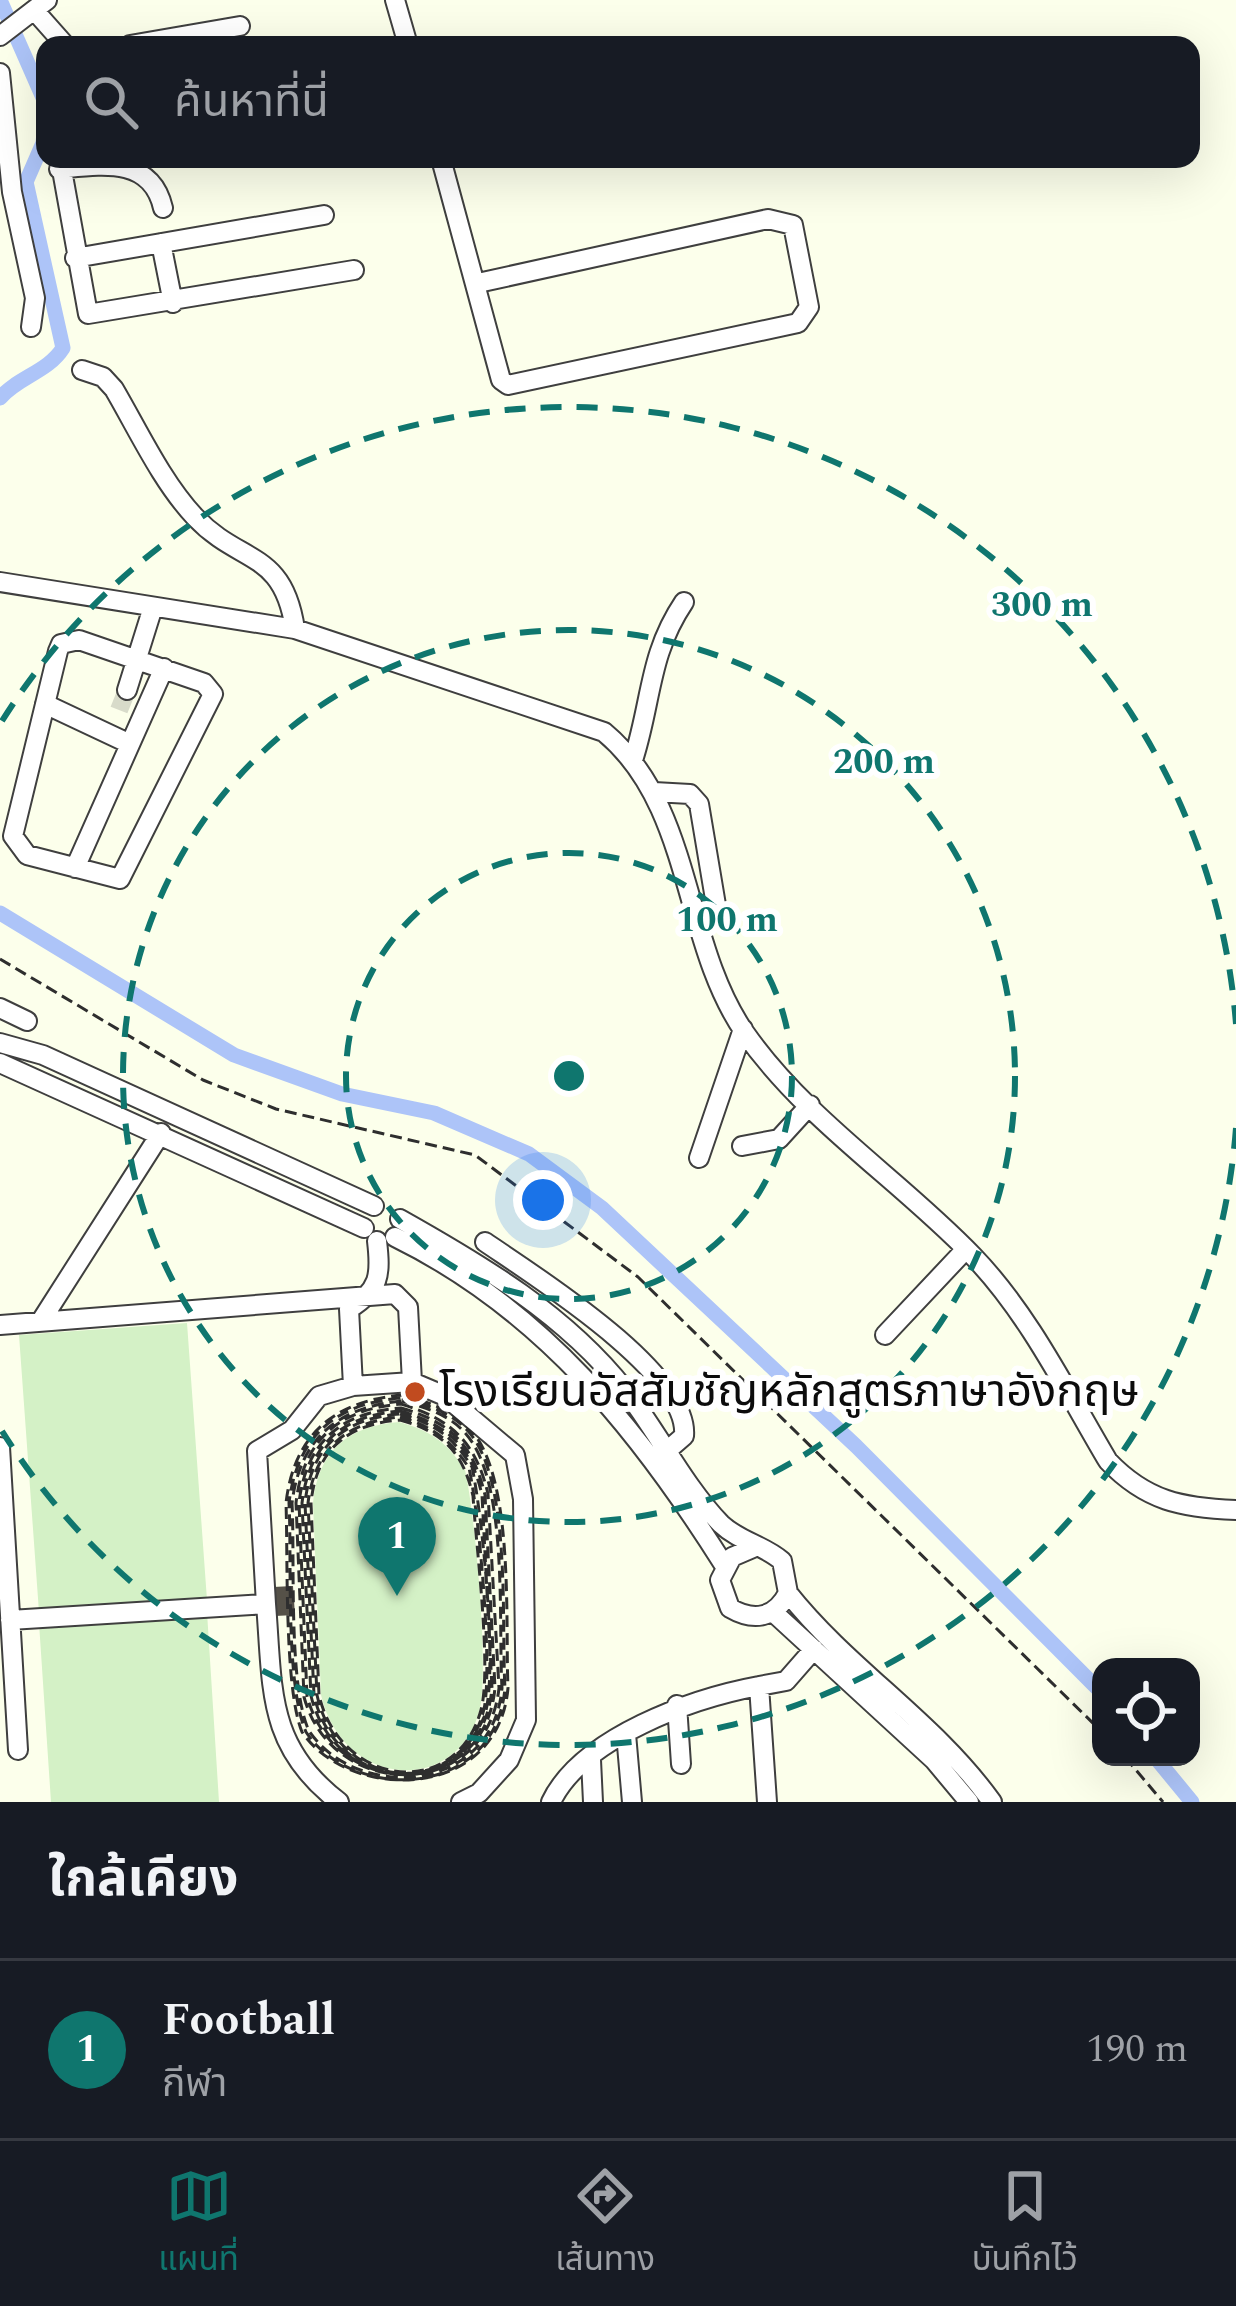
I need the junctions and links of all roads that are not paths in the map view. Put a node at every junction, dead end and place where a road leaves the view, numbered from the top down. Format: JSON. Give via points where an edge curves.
{"nodes":[{"id":1,"x":395,"y":0,"type":"edge"},
{"id":2,"x":38,"y":4,"type":"edge"},
{"id":3,"x":240,"y":26,"type":"dead end"},
{"id":4,"x":0,"y":36,"type":"edge"},
{"id":5,"x":59,"y":36,"type":"edge"},
{"id":6,"x":182,"y":36,"type":"edge"},
{"id":7,"x":405,"y":36,"type":"edge"},
{"id":8,"x":0,"y":74,"type":"edge"},
{"id":9,"x":61,"y":168,"type":"edge"},
{"id":10,"x":124,"y":168,"type":"edge"},
{"id":11,"x":445,"y":168,"type":"edge"},
{"id":12,"x":163,"y":208,"type":"dead end"},
{"id":13,"x":324,"y":215,"type":"dead end"},
{"id":14,"x":161,"y":243,"type":"junction"},
{"id":15,"x":74,"y":258,"type":"junction"},
{"id":16,"x":354,"y":270,"type":"dead end"},
{"id":17,"x":478,"y":284,"type":"junction"},
{"id":18,"x":173,"y":303,"type":"junction"},
{"id":19,"x":31,"y":327,"type":"dead end"},
{"id":20,"x":82,"y":370,"type":"dead end"},
{"id":21,"x":0,"y":582,"type":"edge"},
{"id":22,"x":684,"y":602,"type":"dead end"},
{"id":23,"x":153,"y":607,"type":"junction"},
{"id":24,"x":295,"y":629,"type":"junction"},
{"id":25,"x":139,"y":658,"type":"junction"},
{"id":26,"x":164,"y":668,"type":"junction"},
{"id":27,"x":128,"y":690,"type":"tunnel mouth"},
{"id":28,"x":45,"y":704,"type":"junction"},
{"id":29,"x":119,"y":710,"type":"tunnel mouth"},
{"id":30,"x":111,"y":732,"type":"junction"},
{"id":31,"x":130,"y":744,"type":"junction"},
{"id":32,"x":634,"y":757,"type":"junction"},
{"id":33,"x":654,"y":792,"type":"junction"},
{"id":34,"x":75,"y":868,"type":"junction"},
{"id":35,"x":717,"y":911,"type":"dead end"},
{"id":36,"x":0,"y":1008,"type":"edge"},
{"id":37,"x":27,"y":1022,"type":"dead end"},
{"id":38,"x":742,"y":1029,"type":"junction"},
{"id":39,"x":0,"y":1042,"type":"edge"},
{"id":40,"x":0,"y":1063,"type":"edge"},
{"id":41,"x":99,"y":1081,"type":"junction"},
{"id":42,"x":89,"y":1101,"type":"junction"},
{"id":43,"x":810,"y":1105,"type":"junction"},
{"id":44,"x":161,"y":1133,"type":"junction"},
{"id":45,"x":742,"y":1146,"type":"dead end"},
{"id":46,"x":699,"y":1158,"type":"dead end"},
{"id":47,"x":374,"y":1206,"type":"junction"},
{"id":48,"x":485,"y":1241,"type":"dead end"},
{"id":49,"x":384,"y":1244,"type":"junction"},
{"id":50,"x":966,"y":1249,"type":"junction"},
{"id":51,"x":538,"y":1279,"type":"junction"},
{"id":52,"x":395,"y":1294,"type":"junction"},
{"id":53,"x":370,"y":1296,"type":"junction"},
{"id":54,"x":525,"y":1297,"type":"junction"},
{"id":55,"x":41,"y":1322,"type":"junction"},
{"id":56,"x":0,"y":1325,"type":"edge"},
{"id":57,"x":885,"y":1336,"type":"dead end"},
{"id":58,"x":412,"y":1382,"type":"junction"},
{"id":59,"x":352,"y":1386,"type":"junction"},
{"id":60,"x":0,"y":1447,"type":"edge"},
{"id":61,"x":669,"y":1449,"type":"junction"},
{"id":62,"x":1236,"y":1510,"type":"edge"},
{"id":63,"x":753,"y":1548,"type":"junction"},
{"id":64,"x":724,"y":1565,"type":"junction"},
{"id":65,"x":788,"y":1593,"type":"junction"},
{"id":66,"x":266,"y":1604,"type":"junction"},
{"id":67,"x":773,"y":1612,"type":"junction"},
{"id":68,"x":10,"y":1620,"type":"junction"},
{"id":69,"x":814,"y":1648,"type":"junction"},
{"id":70,"x":759,"y":1685,"type":"junction"},
{"id":71,"x":677,"y":1705,"type":"junction"},
{"id":72,"x":626,"y":1734,"type":"junction"},
{"id":73,"x":17,"y":1750,"type":"dead end"},
{"id":74,"x":591,"y":1760,"type":"junction"},
{"id":75,"x":681,"y":1765,"type":"dead end"},
{"id":76,"x":339,"y":1802,"type":"edge"},
{"id":77,"x":460,"y":1802,"type":"edge"},
{"id":78,"x":550,"y":1802,"type":"edge"},
{"id":79,"x":592,"y":1802,"type":"edge"},
{"id":80,"x":632,"y":1802,"type":"edge"},
{"id":81,"x":767,"y":1802,"type":"edge"},
{"id":82,"x":969,"y":1802,"type":"edge"},
{"id":83,"x":992,"y":1802,"type":"edge"}],
"edges":[{"from":1,"to":7,"type":"street"},
{"from":2,"to":4,"type":"street"},
{"from":2,"to":5,"type":"street"},
{"from":3,"to":6,"type":"street"},
{"from":8,"to":19,"type":"street","via":[[12,192],[35,298]]},
{"from":9,"to":15,"type":"street"},
{"from":10,"to":12,"type":"street","via":[[139,171]]},
{"from":11,"to":17,"type":"street"},
{"from":13,"to":14,"type":"street"},
{"from":14,"to":15,"type":"street"},
{"from":14,"to":18,"type":"street"},
{"from":15,"to":18,"type":"street","via":[[88,314]]},
{"from":16,"to":18,"type":"street"},
{"from":17,"to":17,"type":"street","via":[[784,220],[793,225],[809,307],[799,323],[508,386]]},
{"from":20,"to":24,"type":"street","via":[[114,389],[191,514],[280,579]]},
{"from":21,"to":23,"type":"street"},
{"from":22,"to":32,"type":"street","via":[[652,662]]},
{"from":23,"to":24,"type":"street"},
{"from":23,"to":25,"type":"street"},
{"from":24,"to":32,"type":"street","via":[[585,724]]},
{"from":25,"to":26,"type":"street"},
{"from":25,"to":27,"type":"street"},
{"from":25,"to":28,"type":"street","via":[[79,640],[62,644]]},
{"from":26,"to":31,"type":"street"},
{"from":26,"to":34,"type":"street","via":[[204,683],[212,701],[125,877]]},
{"from":28,"to":30,"type":"street"},
{"from":28,"to":34,"type":"street","via":[[13,836],[27,855]]},
{"from":29,"to":30,"type":"street"},
{"from":30,"to":31,"type":"street"},
{"from":31,"to":34,"type":"street"},
{"from":32,"to":33,"type":"street"},
{"from":33,"to":35,"type":"street","via":[[690,794],[699,804]]},
{"from":33,"to":38,"type":"street"},
{"from":36,"to":37,"type":"street"},
{"from":38,"to":43,"type":"street"},
{"from":38,"to":46,"type":"street"},
{"from":39,"to":41,"type":"street"},
{"from":40,"to":42,"type":"street"},
{"from":41,"to":42,"type":"street"},
{"from":41,"to":47,"type":"street"},
{"from":42,"to":44,"type":"street"},
{"from":43,"to":45,"type":"street","via":[[779,1138]]},
{"from":43,"to":50,"type":"street"},
{"from":44,"to":49,"type":"street"},
{"from":44,"to":55,"type":"street"},
{"from":47,"to":49,"type":"street","via":[[365,1215]]},
{"from":47,"to":49,"type":"street","via":[[387,1205]]},
{"from":48,"to":51,"type":"street"},
{"from":49,"to":52,"type":"street"},
{"from":49,"to":53,"type":"street"},
{"from":49,"to":54,"type":"street"},
{"from":49,"to":64,"type":"street","via":[[497,1297],[578,1369]]},
{"from":50,"to":57,"type":"street"},
{"from":50,"to":62,"type":"street","via":[[1130,1485],[1163,1502]]},
{"from":51,"to":54,"type":"street"},
{"from":51,"to":61,"type":"street","via":[[621,1340],[682,1414],[684,1436]]},
{"from":52,"to":53,"type":"street"},
{"from":52,"to":58,"type":"street","via":[[407,1306]]},
{"from":53,"to":55,"type":"street"},
{"from":53,"to":59,"type":"street","via":[[349,1309]]},
{"from":54,"to":61,"type":"street","via":[[585,1346]]},
{"from":55,"to":56,"type":"street"},
{"from":58,"to":59,"type":"street"},
{"from":58,"to":77,"type":"street","via":[[446,1396],[515,1455],[523,1499],[526,1720],[509,1760]]},
{"from":59,"to":66,"type":"street","via":[[320,1396],[292,1430],[257,1451]]},
{"from":60,"to":68,"type":"street"},
{"from":61,"to":63,"type":"street","via":[[716,1519]]},
{"from":63,"to":64,"type":"street"},
{"from":63,"to":65,"type":"street","via":[[782,1561]]},
{"from":64,"to":67,"type":"street","via":[[720,1580],[730,1608],[758,1617]]},
{"from":65,"to":67,"type":"street"},
{"from":65,"to":83,"type":"street","via":[[816,1629],[950,1748]]},
{"from":66,"to":68,"type":"street"},
{"from":66,"to":76,"type":"street","via":[[283,1740],[307,1777]]},
{"from":67,"to":69,"type":"street"},
{"from":68,"to":73,"type":"street"},
{"from":69,"to":70,"type":"street","via":[[786,1681]]},
{"from":69,"to":82,"type":"street"},
{"from":70,"to":71,"type":"street"},
{"from":70,"to":81,"type":"street"},
{"from":71,"to":72,"type":"street"},
{"from":71,"to":75,"type":"street"},
{"from":72,"to":74,"type":"street"},
{"from":72,"to":80,"type":"street"},
{"from":74,"to":78,"type":"street"},
{"from":74,"to":79,"type":"street"}]}
